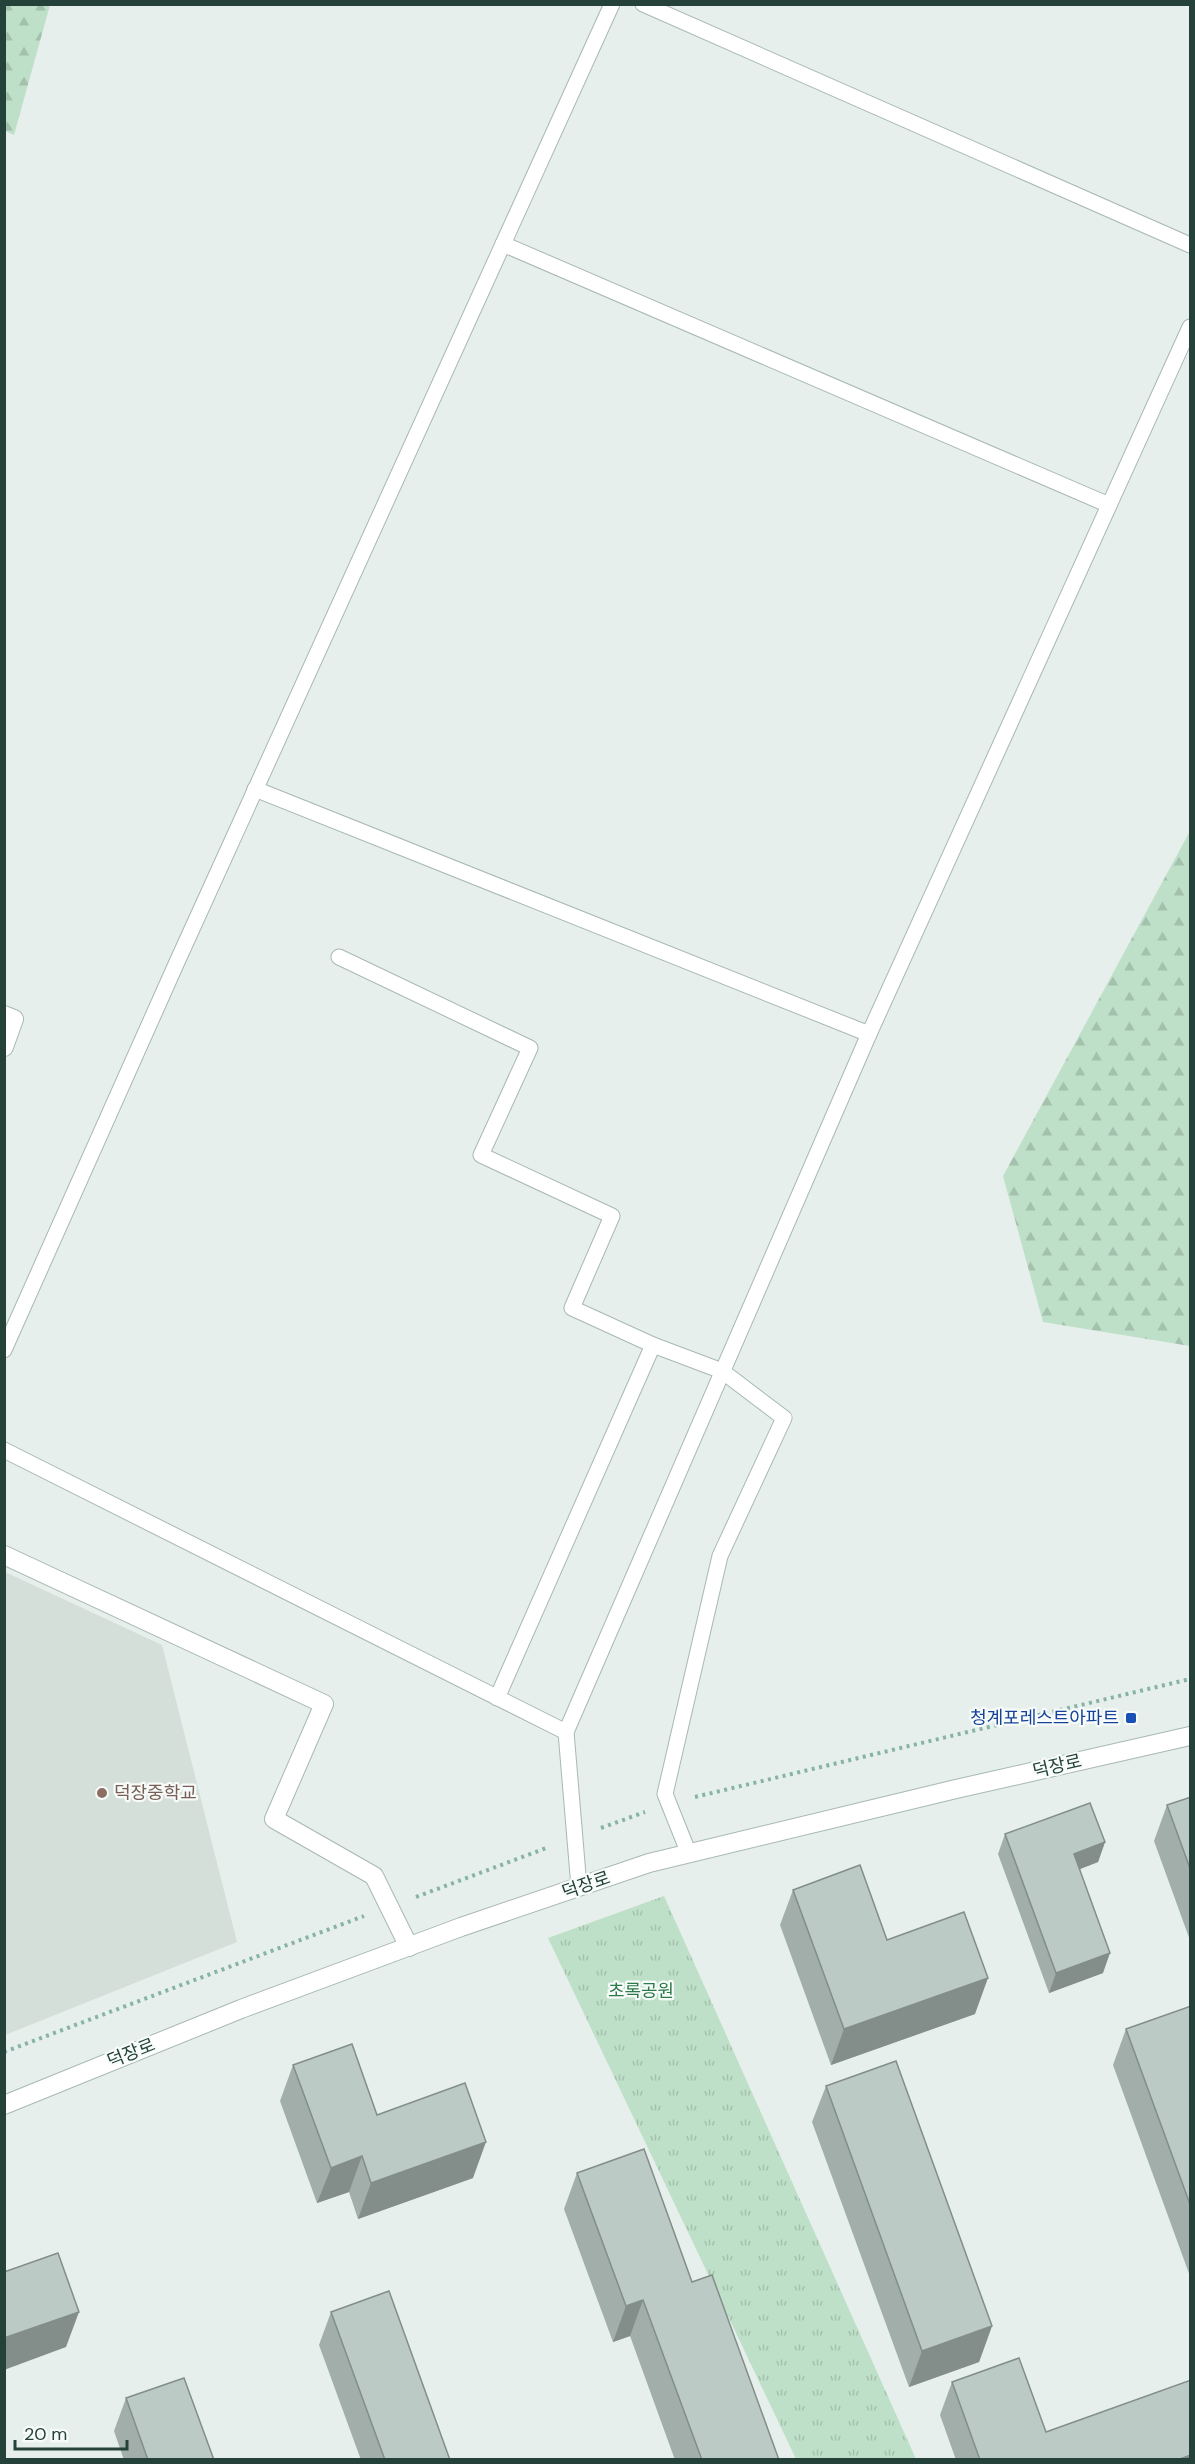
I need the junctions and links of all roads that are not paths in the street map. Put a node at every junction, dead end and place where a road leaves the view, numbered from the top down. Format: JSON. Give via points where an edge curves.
{"nodes":[{"id":1,"x":612,"y":4,"type":"edge"},
{"id":2,"x":643,"y":4,"type":"edge"},
{"id":3,"x":503,"y":244,"type":"junction"},
{"id":4,"x":1191,"y":245,"type":"edge"},
{"id":5,"x":1191,"y":327,"type":"edge"},
{"id":6,"x":1110,"y":505,"type":"junction"},
{"id":7,"x":255,"y":789,"type":"junction"},
{"id":8,"x":339,"y":957,"type":"dead end"},
{"id":9,"x":4,"y":1015,"type":"edge"},
{"id":10,"x":869,"y":1034,"type":"junction"},
{"id":11,"x":4,"y":1047,"type":"edge"},
{"id":12,"x":653,"y":1345,"type":"junction"},
{"id":13,"x":4,"y":1350,"type":"edge"},
{"id":14,"x":722,"y":1371,"type":"junction"},
{"id":15,"x":4,"y":1450,"type":"edge"},
{"id":16,"x":4,"y":1555,"type":"edge"},
{"id":17,"x":497,"y":1698,"type":"junction"},
{"id":18,"x":566,"y":1732,"type":"junction"},
{"id":19,"x":1191,"y":1736,"type":"edge"},
{"id":20,"x":689,"y":1854,"type":"junction"},
{"id":21,"x":579,"y":1887,"type":"junction"},
{"id":22,"x":409,"y":1947,"type":"junction"},
{"id":23,"x":4,"y":2105,"type":"edge"}],
"edges":[{"from":1,"to":3,"type":"lane"},
{"from":2,"to":4,"type":"lane"},
{"from":3,"to":6,"type":"lane"},
{"from":3,"to":7,"type":"lane"},
{"from":5,"to":6,"type":"lane"},
{"from":6,"to":10,"type":"lane"},
{"from":7,"to":10,"type":"lane"},
{"from":7,"to":13,"type":"lane"},
{"from":8,"to":12,"type":"lane","via":[[530,1048],[481,1155],[612,1216],[572,1308]]},
{"from":9,"to":11,"type":"street","via":[[14,1019]]},
{"from":10,"to":14,"type":"lane"},
{"from":12,"to":14,"type":"lane"},
{"from":12,"to":17,"type":"lane"},
{"from":14,"to":18,"type":"lane"},
{"from":14,"to":20,"type":"lane","via":[[784,1418],[720,1556],[666,1794]]},
{"from":15,"to":17,"type":"lane"},
{"from":16,"to":22,"type":"street","via":[[324,1704],[274,1820],[374,1876]]},
{"from":17,"to":18,"type":"lane"},
{"from":18,"to":21,"type":"lane"},
{"from":19,"to":20,"type":"street","name":"덕장로","via":[[956,1788]]},
{"from":20,"to":21,"type":"street","name":"덕장로"},
{"from":21,"to":22,"type":"street","name":"덕장로"},
{"from":22,"to":23,"type":"street","name":"덕장로","via":[[195,2027]]}]}
